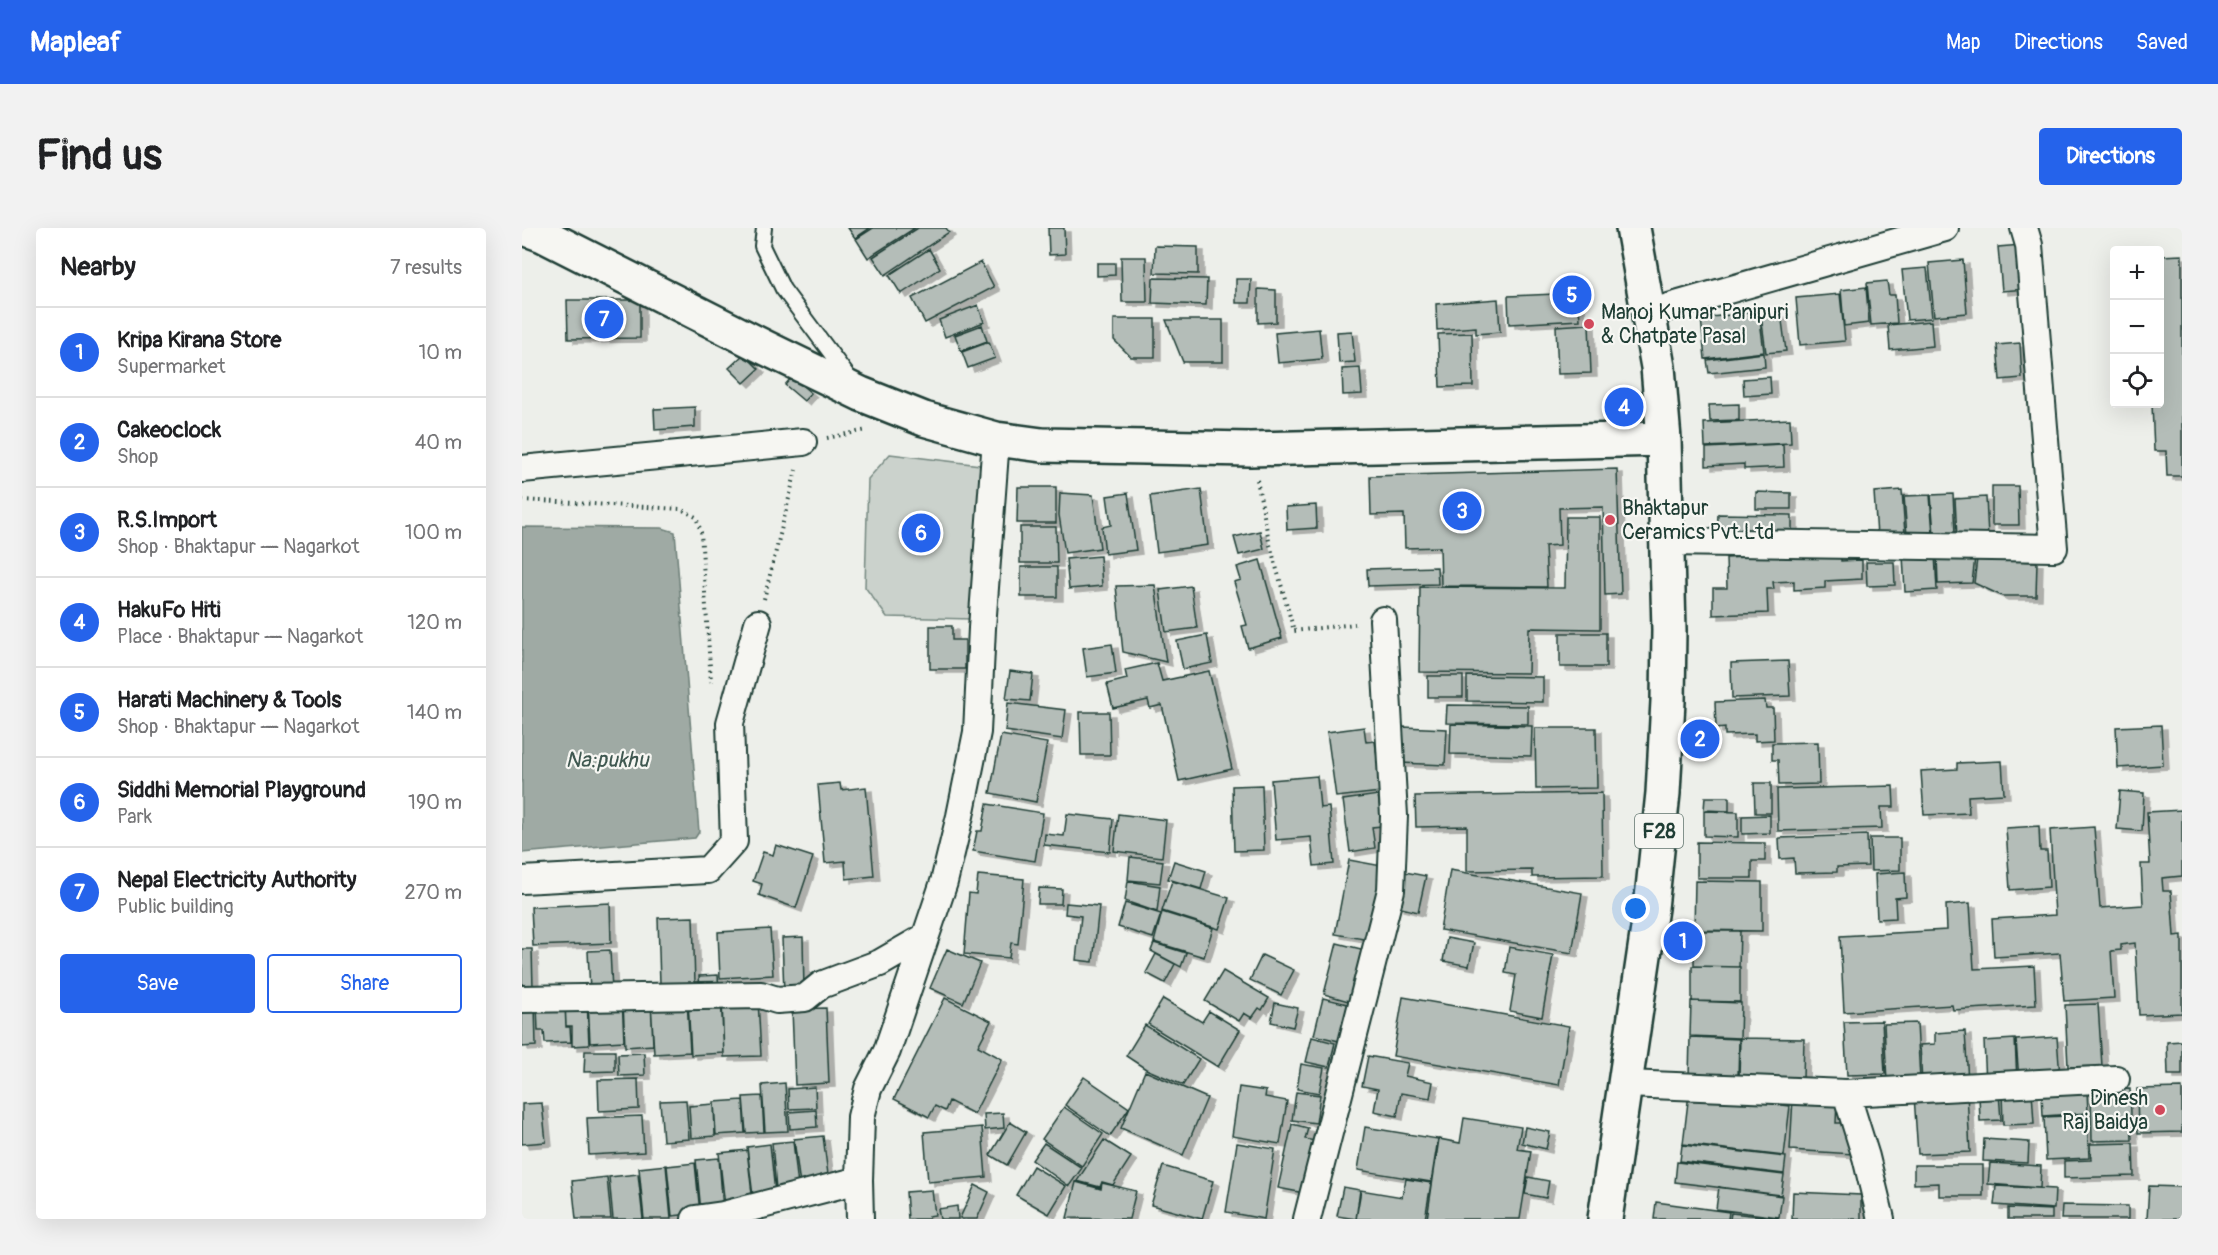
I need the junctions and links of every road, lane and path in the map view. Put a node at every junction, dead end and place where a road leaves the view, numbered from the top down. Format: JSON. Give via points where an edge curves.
{"nodes":[{"id":1,"x":524,"y":228,"type":"edge"},
{"id":2,"x":764,"y":228,"type":"edge"},
{"id":3,"x":1633,"y":228,"type":"edge"},
{"id":4,"x":1945,"y":228,"type":"edge"},
{"id":5,"x":2024,"y":228,"type":"edge"},
{"id":6,"x":1648,"y":313,"type":"junction"},
{"id":7,"x":861,"y":394,"type":"junction"},
{"id":8,"x":996,"y":439,"type":"junction"},
{"id":9,"x":1664,"y":439,"type":"junction"},
{"id":10,"x":803,"y":442,"type":"joint"},
{"id":11,"x":1250,"y":449,"type":"junction"},
{"id":12,"x":522,"y":469,"type":"edge"},
{"id":13,"x":522,"y":500,"type":"edge"},
{"id":14,"x":1666,"y":542,"type":"junction"},
{"id":15,"x":1383,"y":620,"type":"joint"},
{"id":16,"x":758,"y":623,"type":"joint"},
{"id":17,"x":730,"y":723,"type":"junction"},
{"id":18,"x":522,"y":880,"type":"edge"},
{"id":19,"x":925,"y":937,"type":"junction"},
{"id":20,"x":522,"y":999,"type":"edge"},
{"id":21,"x":2116,"y":1079,"type":"dead end"},
{"id":22,"x":1626,"y":1084,"type":"junction"},
{"id":23,"x":1846,"y":1093,"type":"junction"},
{"id":24,"x":859,"y":1180,"type":"junction"},
{"id":25,"x":695,"y":1219,"type":"edge"},
{"id":26,"x":860,"y":1219,"type":"edge"},
{"id":27,"x":1307,"y":1219,"type":"edge"},
{"id":28,"x":1605,"y":1219,"type":"edge"},
{"id":29,"x":1881,"y":1219,"type":"edge"}],
"edges":[{"from":1,"to":7,"type":"main road"},
{"from":2,"to":7,"type":"lane","via":[[762,246],[783,289]]},
{"from":3,"to":6,"type":"main road","number":"F28"},
{"from":4,"to":6,"type":"street"},
{"from":5,"to":14,"type":"street","via":[[2030,245],[2054,548]]},
{"from":6,"to":9,"type":"main road","number":"F28","via":[[1658,367]]},
{"from":7,"to":8,"type":"main road","via":[[924,419]]},
{"from":8,"to":11,"type":"main road","via":[[1042,445]]},
{"from":8,"to":19,"type":"street","via":[[977,732],[949,860]]},
{"from":9,"to":11,"type":"main road"},
{"from":9,"to":14,"type":"main road","number":"F28"},
{"from":10,"to":12,"type":"street"},
{"from":10,"to":16,"type":"path"},
{"from":11,"to":15,"type":"path","via":[[1269,541],[1294,631]]},
{"from":13,"to":17,"type":"path","via":[[681,509],[696,516],[701,532],[712,692]]},
{"from":14,"to":22,"type":"main road","number":"F28","via":[[1669,630],[1663,793]]},
{"from":15,"to":27,"type":"street","via":[[1394,816],[1391,890]]},
{"from":16,"to":17,"type":"street"},
{"from":17,"to":18,"type":"street","via":[[734,841],[708,870]]},
{"from":19,"to":20,"type":"street","via":[[880,963],[821,985],[805,998],[777,1000],[751,995]]},
{"from":19,"to":24,"type":"street","via":[[887,1051],[868,1089],[861,1117]]},
{"from":21,"to":23,"type":"street"},
{"from":22,"to":23,"type":"street"},
{"from":22,"to":28,"type":"main road","number":"F28"},
{"from":23,"to":29,"type":"street"},
{"from":24,"to":25,"type":"street"},
{"from":24,"to":26,"type":"street"}]}
